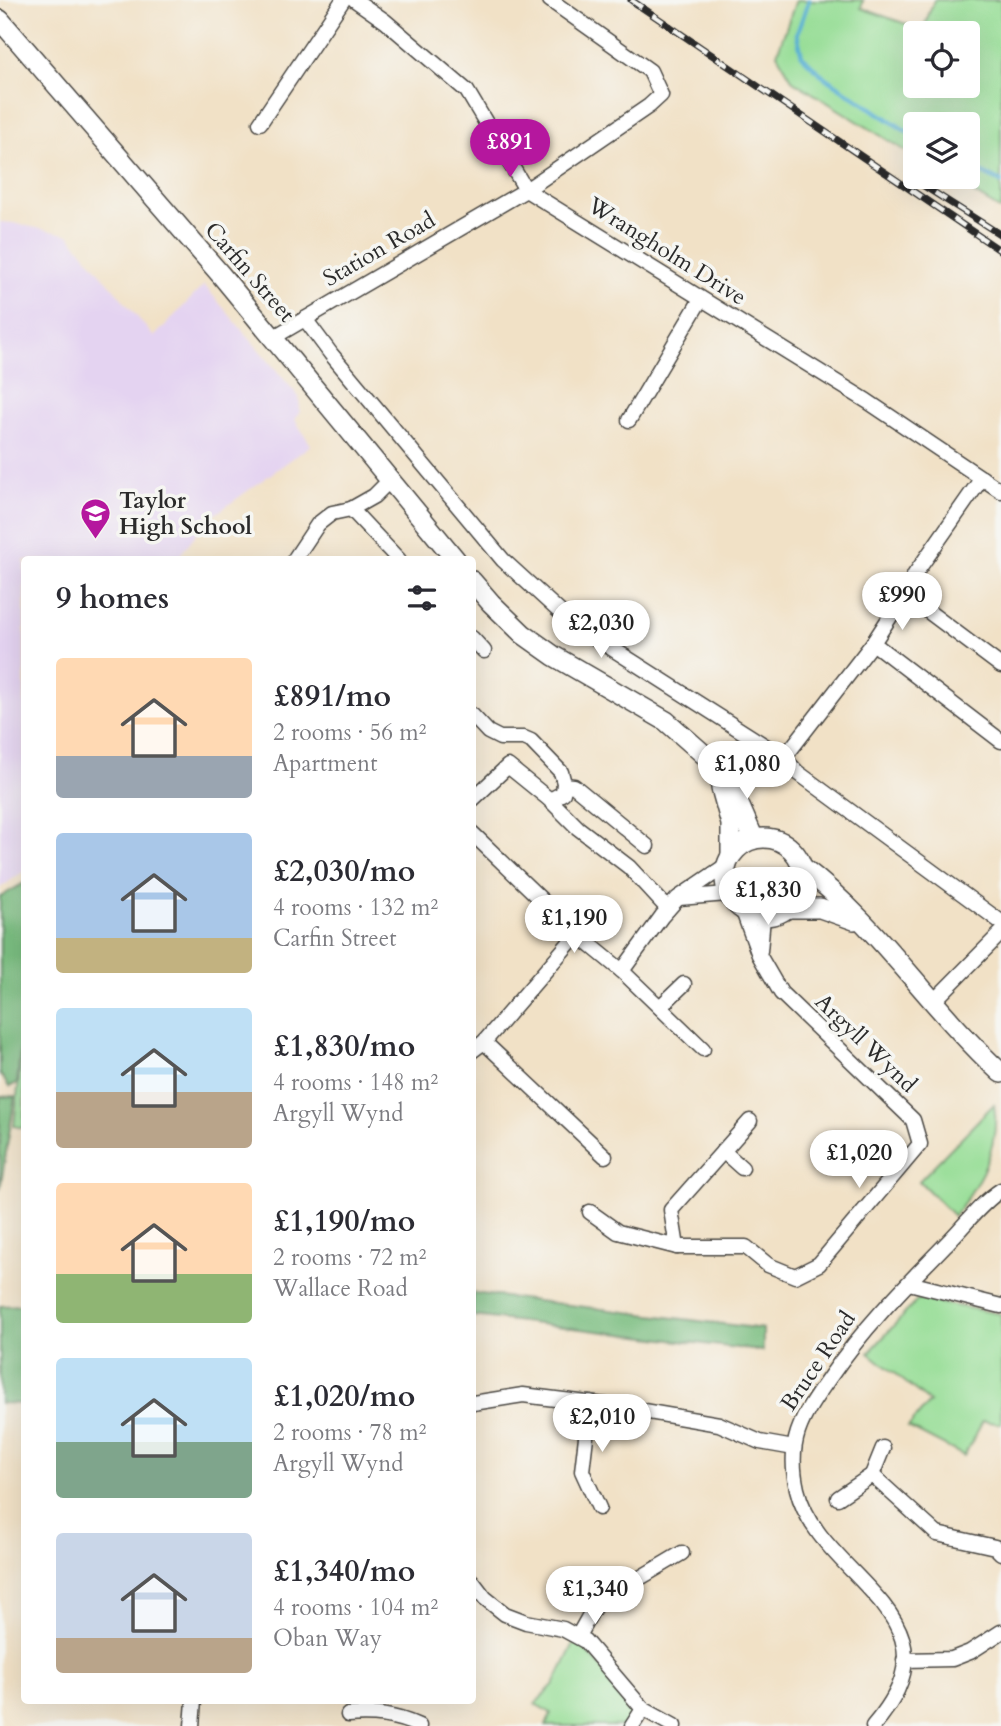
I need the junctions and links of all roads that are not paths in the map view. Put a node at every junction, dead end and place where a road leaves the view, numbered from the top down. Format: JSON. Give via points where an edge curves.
{"nodes":[{"id":1,"x":343,"y":0,"type":"edge"},
{"id":2,"x":355,"y":0,"type":"edge"},
{"id":3,"x":550,"y":0,"type":"edge"},
{"id":4,"x":0,"y":20,"type":"edge"},
{"id":5,"x":260,"y":123,"type":"dead end"},
{"id":6,"x":526,"y":190,"type":"junction"},
{"id":7,"x":701,"y":299,"type":"junction"},
{"id":8,"x":305,"y":319,"type":"junction"},
{"id":9,"x":274,"y":337,"type":"junction"},
{"id":10,"x":629,"y":420,"type":"dead end"},
{"id":11,"x":982,"y":478,"type":"junction"},
{"id":12,"x":390,"y":480,"type":"junction"},
{"id":13,"x":1001,"y":491,"type":"edge"},
{"id":14,"x":351,"y":509,"type":"junction"},
{"id":15,"x":298,"y":556,"type":"edge"},
{"id":16,"x":395,"y":556,"type":"edge"},
{"id":17,"x":453,"y":556,"type":"edge"},
{"id":18,"x":476,"y":585,"type":"edge"},
{"id":19,"x":905,"y":594,"type":"junction"},
{"id":20,"x":476,"y":642,"type":"edge"},
{"id":21,"x":873,"y":643,"type":"junction"},
{"id":22,"x":484,"y":651,"type":"dead end"},
{"id":23,"x":1001,"y":666,"type":"edge"},
{"id":24,"x":476,"y":719,"type":"edge"},
{"id":25,"x":1001,"y":741,"type":"edge"},
{"id":26,"x":708,"y":758,"type":"junction"},
{"id":27,"x":784,"y":758,"type":"junction"},
{"id":28,"x":564,"y":785,"type":"junction"},
{"id":29,"x":476,"y":796,"type":"edge"},
{"id":30,"x":550,"y":800,"type":"junction"},
{"id":31,"x":476,"y":836,"type":"edge"},
{"id":32,"x":754,"y":839,"type":"junction"},
{"id":33,"x":647,"y":846,"type":"dead end"},
{"id":34,"x":728,"y":861,"type":"junction"},
{"id":35,"x":801,"y":866,"type":"junction"},
{"id":36,"x":727,"y":894,"type":"junction"},
{"id":37,"x":673,"y":904,"type":"junction"},
{"id":38,"x":789,"y":908,"type":"junction"},
{"id":39,"x":743,"y":911,"type":"junction"},
{"id":40,"x":763,"y":917,"type":"junction"},
{"id":41,"x":1001,"y":922,"type":"edge"},
{"id":42,"x":865,"y":924,"type":"junction"},
{"id":43,"x":1001,"y":933,"type":"edge"},
{"id":44,"x":577,"y":934,"type":"junction"},
{"id":45,"x":759,"y":954,"type":"junction"},
{"id":46,"x":622,"y":971,"type":"junction"},
{"id":47,"x":684,"y":984,"type":"dead end"},
{"id":48,"x":933,"y":1002,"type":"junction"},
{"id":49,"x":660,"y":1007,"type":"junction"},
{"id":50,"x":478,"y":1047,"type":"edge"},
{"id":51,"x":703,"y":1049,"type":"dead end"},
{"id":52,"x":998,"y":1073,"type":"edge"},
{"id":53,"x":750,"y":1121,"type":"dead end"},
{"id":54,"x":723,"y":1151,"type":"junction"},
{"id":55,"x":605,"y":1156,"type":"dead end"},
{"id":56,"x":742,"y":1168,"type":"dead end"},
{"id":57,"x":1000,"y":1189,"type":"edge"},
{"id":58,"x":590,"y":1212,"type":"dead end"},
{"id":59,"x":677,"y":1247,"type":"junction"},
{"id":60,"x":909,"y":1283,"type":"junction"},
{"id":61,"x":1001,"y":1306,"type":"edge"},
{"id":62,"x":476,"y":1403,"type":"edge"},
{"id":63,"x":590,"y":1403,"type":"junction"},
{"id":64,"x":794,"y":1448,"type":"junction"},
{"id":65,"x":883,"y":1448,"type":"dead end"},
{"id":66,"x":872,"y":1475,"type":"junction"},
{"id":67,"x":838,"y":1498,"type":"dead end"},
{"id":68,"x":599,"y":1508,"type":"dead end"},
{"id":69,"x":999,"y":1546,"type":"edge"},
{"id":70,"x":682,"y":1553,"type":"dead end"},
{"id":71,"x":476,"y":1586,"type":"edge"},
{"id":72,"x":1001,"y":1632,"type":"edge"},
{"id":73,"x":578,"y":1636,"type":"junction"},
{"id":74,"x":904,"y":1660,"type":"junction"},
{"id":75,"x":194,"y":1704,"type":"edge"},
{"id":76,"x":643,"y":1709,"type":"junction"},
{"id":77,"x":348,"y":1715,"type":"dead end"},
{"id":78,"x":192,"y":1726,"type":"edge"},
{"id":79,"x":419,"y":1726,"type":"edge"},
{"id":80,"x":632,"y":1726,"type":"edge"},
{"id":81,"x":674,"y":1726,"type":"edge"},
{"id":82,"x":873,"y":1726,"type":"edge"}],
"edges":[{"from":1,"to":5,"type":"street"},
{"from":2,"to":6,"type":"street","name":"Wrangholm Drive","via":[[467,91]]},
{"from":3,"to":6,"type":"street","name":"Station Road","via":[[650,71],[661,94]]},
{"from":4,"to":9,"type":"main road","name":"Carfin Street"},
{"from":6,"to":7,"type":"street","name":"Wrangholm Drive"},
{"from":6,"to":8,"type":"street","name":"Station Road"},
{"from":7,"to":10,"type":"street"},
{"from":7,"to":11,"type":"street","name":"Wrangholm Drive"},
{"from":8,"to":9,"type":"street","name":"Station Road"},
{"from":8,"to":27,"type":"street","via":[[503,560],[572,623]]},
{"from":9,"to":12,"type":"main road","name":"Carfin Street"},
{"from":11,"to":13,"type":"street","name":"Wrangholm Drive"},
{"from":11,"to":19,"type":"street"},
{"from":12,"to":14,"type":"street"},
{"from":12,"to":17,"type":"main road","name":"Carfin Street"},
{"from":14,"to":15,"type":"street","via":[[332,513],[318,524]]},
{"from":14,"to":16,"type":"street"},
{"from":18,"to":26,"type":"main road","via":[[523,634],[666,721]]},
{"from":19,"to":21,"type":"street"},
{"from":19,"to":23,"type":"street"},
{"from":20,"to":22,"type":"street"},
{"from":21,"to":25,"type":"street"},
{"from":21,"to":27,"type":"street"},
{"from":24,"to":28,"type":"street","via":[[499,738],[531,741],[561,772]]},
{"from":26,"to":32,"type":"main road","via":[[728,779]]},
{"from":26,"to":34,"type":"main road","via":[[725,796],[731,824]]},
{"from":27,"to":41,"type":"street"},
{"from":28,"to":30,"type":"street","via":[[563,793]]},
{"from":28,"to":33,"type":"street","via":[[574,786]]},
{"from":29,"to":30,"type":"street","via":[[508,766]]},
{"from":30,"to":37,"type":"street"},
{"from":31,"to":44,"type":"street"},
{"from":32,"to":34,"type":"main road"},
{"from":32,"to":35,"type":"main road","via":[[783,843]]},
{"from":34,"to":36,"type":"main road"},
{"from":34,"to":37,"type":"street"},
{"from":35,"to":38,"type":"main road","via":[[801,891]]},
{"from":35,"to":42,"type":"main road"},
{"from":36,"to":37,"type":"street"},
{"from":36,"to":39,"type":"main road"},
{"from":37,"to":46,"type":"street"},
{"from":38,"to":40,"type":"main road"},
{"from":38,"to":42,"type":"main road","via":[[820,908]]},
{"from":39,"to":40,"type":"main road"},
{"from":39,"to":45,"type":"street","name":"Argyll Wynd"},
{"from":40,"to":45,"type":"street"},
{"from":42,"to":48,"type":"main road"},
{"from":43,"to":48,"type":"street"},
{"from":44,"to":46,"type":"street"},
{"from":44,"to":50,"type":"street"},
{"from":45,"to":59,"type":"street","name":"Argyll Wynd","via":[[781,993],[913,1120],[920,1144],[819,1264],[795,1276],[768,1265],[746,1247]]},
{"from":46,"to":49,"type":"street"},
{"from":47,"to":49,"type":"street"},
{"from":48,"to":52,"type":"main road"},
{"from":49,"to":51,"type":"street"},
{"from":50,"to":55,"type":"street"},
{"from":53,"to":54,"type":"street"},
{"from":54,"to":56,"type":"street"},
{"from":54,"to":59,"type":"street","via":[[671,1210]]},
{"from":57,"to":60,"type":"street","name":"Bruce Road"},
{"from":58,"to":59,"type":"street","name":"Argyll Wynd","via":[[618,1232]]},
{"from":60,"to":61,"type":"street"},
{"from":60,"to":64,"type":"street","name":"Bruce Road","via":[[878,1314],[822,1388],[805,1415]]},
{"from":62,"to":63,"type":"street","via":[[523,1395]]},
{"from":63,"to":64,"type":"street","via":[[719,1424],[760,1442]]},
{"from":63,"to":68,"type":"street","via":[[582,1471]]},
{"from":64,"to":74,"type":"street","name":"Bruce Road","via":[[794,1476],[803,1508],[817,1532],[889,1611],[901,1636]]},
{"from":65,"to":66,"type":"street"},
{"from":66,"to":67,"type":"street"},
{"from":66,"to":69,"type":"street","via":[[937,1534]]},
{"from":70,"to":73,"type":"street","via":[[596,1604]]},
{"from":71,"to":73,"type":"street","via":[[505,1614]]},
{"from":72,"to":74,"type":"street","via":[[962,1656]]},
{"from":73,"to":76,"type":"street"},
{"from":74,"to":82,"type":"street","name":"Bruce Road","via":[[891,1703]]},
{"from":75,"to":78,"type":"street"},
{"from":76,"to":80,"type":"street"},
{"from":76,"to":81,"type":"street"},
{"from":77,"to":79,"type":"street","via":[[374,1713]]}]}
